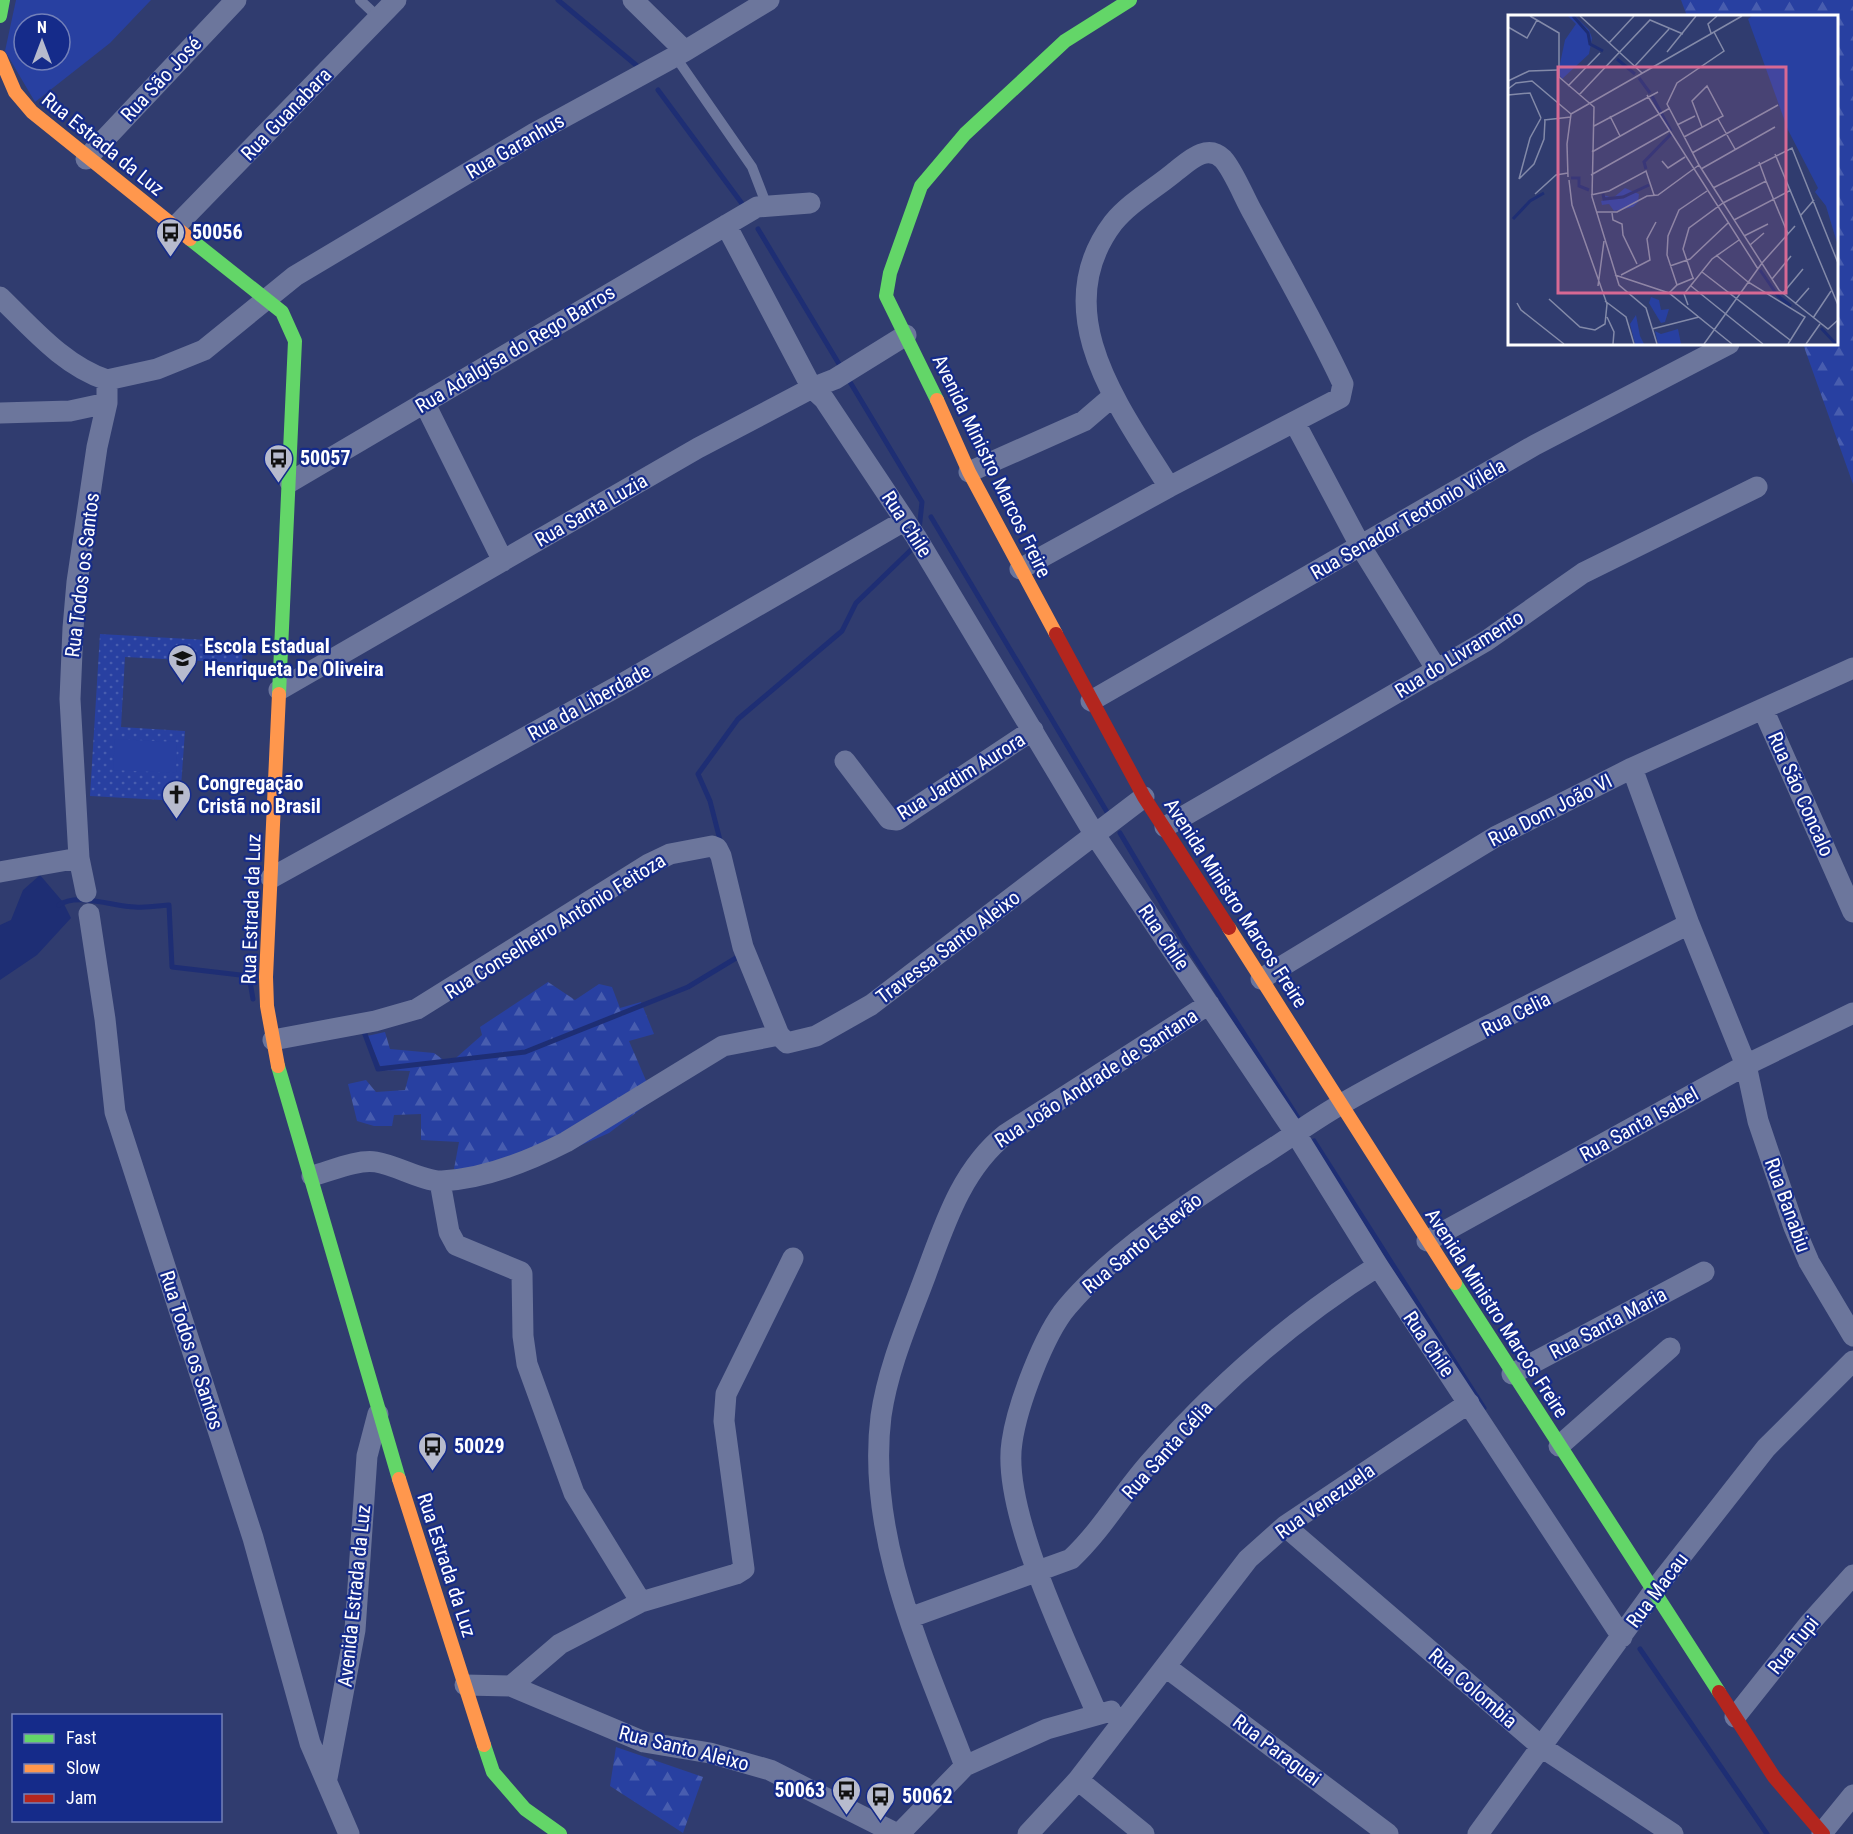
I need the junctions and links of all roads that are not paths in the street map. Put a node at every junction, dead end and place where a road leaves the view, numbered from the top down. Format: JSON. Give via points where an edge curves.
{"nodes":[{"id":1,"x":3,"y":0,"type":"edge"},
{"id":2,"x":236,"y":0,"type":"edge"},
{"id":3,"x":360,"y":0,"type":"edge"},
{"id":4,"x":396,"y":0,"type":"edge"},
{"id":5,"x":633,"y":0,"type":"edge"},
{"id":6,"x":769,"y":0,"type":"edge"},
{"id":7,"x":1130,"y":0,"type":"edge"},
{"id":8,"x":0,"y":16,"type":"edge"},
{"id":9,"x":379,"y":18,"type":"junction"},
{"id":10,"x":680,"y":54,"type":"junction"},
{"id":11,"x":0,"y":57,"type":"edge"},
{"id":12,"x":87,"y":159,"type":"junction"},
{"id":13,"x":810,"y":203,"type":"dead end"},
{"id":14,"x":767,"y":206,"type":"junction"},
{"id":15,"x":734,"y":220,"type":"junction"},
{"id":16,"x":175,"y":227,"type":"junction"},
{"id":17,"x":0,"y":297,"type":"edge"},
{"id":18,"x":266,"y":300,"type":"junction"},
{"id":19,"x":906,"y":335,"type":"junction"},
{"id":20,"x":1726,"y":345,"type":"edge"},
{"id":21,"x":101,"y":378,"type":"junction"},
{"id":22,"x":812,"y":388,"type":"junction"},
{"id":23,"x":1112,"y":397,"type":"junction"},
{"id":24,"x":424,"y":402,"type":"junction"},
{"id":25,"x":107,"y":403,"type":"junction"},
{"id":26,"x":0,"y":413,"type":"edge"},
{"id":27,"x":1295,"y":423,"type":"junction"},
{"id":28,"x":969,"y":472,"type":"junction"},
{"id":29,"x":290,"y":482,"type":"junction"},
{"id":30,"x":1169,"y":487,"type":"junction"},
{"id":31,"x":1757,"y":487,"type":"dead end"},
{"id":32,"x":904,"y":520,"type":"junction"},
{"id":33,"x":1361,"y":547,"type":"junction"},
{"id":34,"x":503,"y":561,"type":"junction"},
{"id":35,"x":1020,"y":569,"type":"junction"},
{"id":36,"x":1853,"y":668,"type":"edge"},
{"id":37,"x":1437,"y":670,"type":"junction"},
{"id":38,"x":279,"y":690,"type":"junction"},
{"id":39,"x":1091,"y":701,"type":"junction"},
{"id":40,"x":1763,"y":709,"type":"junction"},
{"id":41,"x":1033,"y":730,"type":"junction"},
{"id":42,"x":845,"y":761,"type":"dead end"},
{"id":43,"x":1632,"y":768,"type":"junction"},
{"id":44,"x":1144,"y":797,"type":"junction"},
{"id":45,"x":1165,"y":827,"type":"junction"},
{"id":46,"x":1101,"y":829,"type":"junction"},
{"id":47,"x":79,"y":858,"type":"junction"},
{"id":48,"x":0,"y":872,"type":"edge"},
{"id":49,"x":271,"y":878,"type":"junction"},
{"id":50,"x":87,"y":892,"type":"dead end"},
{"id":51,"x":1853,"y":912,"type":"edge"},
{"id":52,"x":88,"y":914,"type":"dead end"},
{"id":53,"x":1689,"y":924,"type":"junction"},
{"id":54,"x":1261,"y":980,"type":"junction"},
{"id":55,"x":1209,"y":1004,"type":"junction"},
{"id":56,"x":1853,"y":1013,"type":"edge"},
{"id":57,"x":779,"y":1035,"type":"junction"},
{"id":58,"x":273,"y":1040,"type":"junction"},
{"id":59,"x":1746,"y":1065,"type":"junction"},
{"id":60,"x":1343,"y":1103,"type":"junction"},
{"id":61,"x":1296,"y":1134,"type":"junction"},
{"id":62,"x":312,"y":1176,"type":"junction"},
{"id":63,"x":440,"y":1182,"type":"junction"},
{"id":64,"x":1427,"y":1241,"type":"junction"},
{"id":65,"x":793,"y":1258,"type":"dead end"},
{"id":66,"x":1378,"y":1266,"type":"junction"},
{"id":67,"x":1704,"y":1272,"type":"dead end"},
{"id":68,"x":1853,"y":1336,"type":"edge"},
{"id":69,"x":1670,"y":1348,"type":"dead end"},
{"id":70,"x":1853,"y":1361,"type":"edge"},
{"id":71,"x":1512,"y":1374,"type":"junction"},
{"id":72,"x":1469,"y":1403,"type":"junction"},
{"id":73,"x":378,"y":1414,"type":"junction"},
{"id":74,"x":1559,"y":1446,"type":"junction"},
{"id":75,"x":1285,"y":1526,"type":"junction"},
{"id":76,"x":1037,"y":1570,"type":"junction"},
{"id":77,"x":1853,"y":1575,"type":"edge"},
{"id":78,"x":1653,"y":1592,"type":"junction"},
{"id":79,"x":641,"y":1602,"type":"junction"},
{"id":80,"x":909,"y":1618,"type":"junction"},
{"id":81,"x":1622,"y":1637,"type":"junction"},
{"id":82,"x":1166,"y":1667,"type":"junction"},
{"id":83,"x":465,"y":1684,"type":"junction"},
{"id":84,"x":510,"y":1686,"type":"junction"},
{"id":85,"x":1136,"y":1707,"type":"junction"},
{"id":86,"x":1097,"y":1714,"type":"junction"},
{"id":87,"x":1735,"y":1717,"type":"junction"},
{"id":88,"x":1543,"y":1748,"type":"junction"},
{"id":89,"x":965,"y":1766,"type":"junction"},
{"id":90,"x":327,"y":1778,"type":"junction"},
{"id":91,"x":1078,"y":1780,"type":"junction"},
{"id":92,"x":1853,"y":1796,"type":"edge"},
{"id":93,"x":1822,"y":1833,"type":"edge"},
{"id":94,"x":349,"y":1834,"type":"edge"},
{"id":95,"x":560,"y":1834,"type":"edge"},
{"id":96,"x":898,"y":1834,"type":"edge"},
{"id":97,"x":1028,"y":1834,"type":"edge"},
{"id":98,"x":1144,"y":1834,"type":"edge"},
{"id":99,"x":1388,"y":1834,"type":"edge"},
{"id":100,"x":1478,"y":1834,"type":"edge"},
{"id":101,"x":1672,"y":1834,"type":"edge"}],
"edges":[{"from":1,"to":8,"type":"street"},
{"from":2,"to":12,"type":"street","name":"Rua São José"},
{"from":3,"to":9,"type":"lane"},
{"from":4,"to":9,"type":"street","name":"Rua Guanabara"},
{"from":5,"to":10,"type":"street"},
{"from":6,"to":10,"type":"street","name":"Rua Garanhus"},
{"from":7,"to":19,"type":"street","name":"Avenida Ministro Marcos Freire","via":[[1065,42],[965,134],[921,186],[886,288],[889,304]]},
{"from":9,"to":16,"type":"street","name":"Rua Guanabara"},
{"from":10,"to":14,"type":"lane","via":[[752,167]]},
{"from":10,"to":18,"type":"street","name":"Rua Garanhus","via":[[533,134],[295,276]]},
{"from":11,"to":12,"type":"street","name":"Rua Estrada da Luz","via":[[17,98]]},
{"from":12,"to":16,"type":"street","name":"Rua Estrada da Luz"},
{"from":13,"to":14,"type":"street","name":"Rua Adalgisa do Rego Barros"},
{"from":14,"to":15,"type":"street","name":"Rua Adalgisa do Rego Barros"},
{"from":15,"to":22,"type":"street","name":"Rua Chile"},
{"from":15,"to":24,"type":"street","name":"Rua Adalgisa do Rego Barros"},
{"from":16,"to":18,"type":"street","name":"Rua Estrada da Luz"},
{"from":17,"to":21,"type":"street","via":[[64,357]]},
{"from":18,"to":21,"type":"street","name":"Rua Garanhus","via":[[197,354],[157,369]]},
{"from":18,"to":29,"type":"street","name":"Rua Estrada da Luz","via":[[282,312],[295,341]]},
{"from":19,"to":22,"type":"street","name":"Rua Santa Luzia","via":[[843,374]]},
{"from":19,"to":28,"type":"street","name":"Avenida Ministro Marcos Freire"},
{"from":20,"to":33,"type":"street","name":"Rua Senador Teotonio Vilela","via":[[1535,445]]},
{"from":21,"to":25,"type":"street","name":"Rua Todos os Santos"},
{"from":22,"to":32,"type":"street","name":"Rua Chile","via":[[824,399]]},
{"from":22,"to":34,"type":"street","name":"Rua Santa Luzia"},
{"from":23,"to":27,"type":"street","via":[[1091,340],[1087,279],[1091,260],[1114,222],[1127,209],[1201,153],[1213,153],[1224,159],[1343,384],[1340,398]]},
{"from":23,"to":28,"type":"street","via":[[1084,421]]},
{"from":23,"to":30,"type":"street"},
{"from":24,"to":29,"type":"street","name":"Rua Adalgisa do Rego Barros"},
{"from":24,"to":34,"type":"street"},
{"from":25,"to":26,"type":"street","via":[[70,411]]},
{"from":25,"to":47,"type":"street","name":"Rua Todos os Santos","via":[[97,447],[73,628],[70,699]]},
{"from":27,"to":30,"type":"street"},
{"from":27,"to":33,"type":"street"},
{"from":28,"to":35,"type":"street","name":"Avenida Ministro Marcos Freire"},
{"from":29,"to":38,"type":"street","name":"Rua Estrada da Luz"},
{"from":30,"to":35,"type":"street"},
{"from":31,"to":37,"type":"street","name":"Rua do Livramento","via":[[1583,573]]},
{"from":32,"to":41,"type":"street","name":"Rua Chile"},
{"from":32,"to":49,"type":"street","name":"Rua da Liberdade","via":[[622,684]]},
{"from":33,"to":37,"type":"street"},
{"from":33,"to":39,"type":"street","name":"Rua Senador Teotonio Vilela"},
{"from":34,"to":38,"type":"street","name":"Rua Santa Luzia"},
{"from":35,"to":39,"type":"street","name":"Avenida Ministro Marcos Freire"},
{"from":36,"to":40,"type":"street","name":"Rua Dom João VI"},
{"from":37,"to":45,"type":"street","name":"Rua do Livramento"},
{"from":38,"to":49,"type":"street","name":"Rua Estrada da Luz"},
{"from":39,"to":44,"type":"street","name":"Avenida Ministro Marcos Freire"},
{"from":40,"to":43,"type":"street","name":"Rua Dom João VI"},
{"from":40,"to":51,"type":"street","name":"Rua São Concalo"},
{"from":41,"to":42,"type":"street","name":"Rua Jardim Aurora","via":[[897,820],[880,811]]},
{"from":41,"to":46,"type":"street","name":"Rua Chile"},
{"from":43,"to":53,"type":"street"},
{"from":43,"to":54,"type":"street","name":"Rua Dom João VI","via":[[1495,837]]},
{"from":44,"to":45,"type":"street","name":"Avenida Ministro Marcos Freire"},
{"from":44,"to":46,"type":"street"},
{"from":45,"to":54,"type":"street","name":"Avenida Ministro Marcos Freire"},
{"from":46,"to":55,"type":"street","name":"Rua Chile"},
{"from":46,"to":57,"type":"street","name":"Travessa Santo Aleixo","via":[[872,1005],[816,1036],[786,1043]]},
{"from":47,"to":48,"type":"street"},
{"from":47,"to":50,"type":"street","name":"Rua Todos os Santos"},
{"from":49,"to":58,"type":"street","name":"Rua Estrada da Luz","via":[[266,976]]},
{"from":52,"to":90,"type":"street","name":"Rua Todos os Santos","via":[[115,1112],[252,1538],[310,1743]]},
{"from":53,"to":59,"type":"street"},
{"from":53,"to":60,"type":"street","name":"Rua Celia"},
{"from":54,"to":60,"type":"street","name":"Avenida Ministro Marcos Freire"},
{"from":55,"to":61,"type":"street","name":"Rua Chile"},
{"from":55,"to":80,"type":"street","name":"Rua João Andrade de Santana","via":[[1006,1134],[980,1158],[950,1209],[891,1368],[881,1415],[879,1494]]},
{"from":56,"to":59,"type":"street","name":"Rua Santa Isabel"},
{"from":57,"to":58,"type":"street","name":"Rua Conselheiro Antônio Feitoza","via":[[743,947],[721,856],[712,846],[670,854],[648,864],[417,1009]]},
{"from":57,"to":63,"type":"street","via":[[715,1050],[591,1129],[549,1151],[483,1174]]},
{"from":58,"to":62,"type":"street","name":"Rua Estrada da Luz"},
{"from":59,"to":64,"type":"street","name":"Rua Santa Isabel"},
{"from":59,"to":68,"type":"street","name":"Rua Banabiu","via":[[1758,1121],[1794,1227],[1809,1262]]},
{"from":60,"to":61,"type":"street","name":"Rua Santo Estevão"},
{"from":60,"to":64,"type":"street","name":"Avenida Ministro Marcos Freire"},
{"from":61,"to":66,"type":"street","name":"Rua Chile"},
{"from":61,"to":76,"type":"street","name":"Rua Santo Estevão","via":[[1206,1191],[1121,1256],[1065,1309],[1053,1329],[1026,1390],[1011,1442],[1017,1503]]},
{"from":62,"to":63,"type":"street","via":[[373,1162]]},
{"from":62,"to":73,"type":"street","name":"Rua Estrada da Luz"},
{"from":63,"to":79,"type":"street","via":[[451,1240],[461,1249],[522,1274],[527,1364],[574,1492]]},
{"from":64,"to":71,"type":"street","name":"Avenida Ministro Marcos Freire"},
{"from":65,"to":79,"type":"street","via":[[726,1394],[724,1421],[744,1569]]},
{"from":66,"to":72,"type":"street","name":"Rua Chile"},
{"from":66,"to":76,"type":"street","name":"Rua Santa Célia","via":[[1318,1306],[1193,1417],[1071,1558]]},
{"from":67,"to":71,"type":"street","name":"Rua Santa Maria"},
{"from":69,"to":74,"type":"street"},
{"from":70,"to":78,"type":"street","name":"Rua Macau","via":[[1766,1448]]},
{"from":71,"to":74,"type":"street","name":"Avenida Ministro Marcos Freire"},
{"from":72,"to":75,"type":"street","name":"Rua Venezuela"},
{"from":72,"to":81,"type":"street","name":"Rua Chile"},
{"from":73,"to":83,"type":"street","name":"Rua Estrada da Luz"},
{"from":73,"to":90,"type":"street","name":"Avenida Estrada da Luz","via":[[367,1456],[353,1639]]},
{"from":74,"to":78,"type":"street","name":"Avenida Ministro Marcos Freire"},
{"from":75,"to":82,"type":"street","name":"Rua Venezuela","via":[[1248,1559]]},
{"from":75,"to":88,"type":"street","name":"Rua Colombia"},
{"from":76,"to":80,"type":"street","name":"Rua Santa Célia"},
{"from":76,"to":86,"type":"street","name":"Rua Santo Estevão"},
{"from":77,"to":87,"type":"street","name":"Rua Tupi"},
{"from":78,"to":81,"type":"street","name":"Rua Macau"},
{"from":78,"to":87,"type":"street","name":"Avenida Ministro Marcos Freire"},
{"from":79,"to":84,"type":"street","via":[[560,1644]]},
{"from":80,"to":89,"type":"street","name":"Rua João Andrade de Santana"},
{"from":81,"to":88,"type":"street","name":"Rua Macau"},
{"from":82,"to":85,"type":"street","name":"Rua Venezuela"},
{"from":82,"to":99,"type":"street","name":"Rua Paraguai"},
{"from":83,"to":84,"type":"street","name":"Rua Santo Aleixo"},
{"from":83,"to":95,"type":"street","name":"Rua Estrada da Luz","via":[[493,1772],[525,1809]]},
{"from":84,"to":96,"type":"street","name":"Rua Santo Aleixo","via":[[644,1742],[710,1753],[770,1770]]},
{"from":85,"to":86,"type":"street"},
{"from":85,"to":91,"type":"street","name":"Rua Venezuela"},
{"from":86,"to":89,"type":"street","via":[[1047,1729]]},
{"from":87,"to":93,"type":"street","name":"Avenida Ministro Marcos Freire","via":[[1774,1777]]},
{"from":88,"to":100,"type":"street","name":"Rua Macau"},
{"from":88,"to":101,"type":"street","name":"Rua Colombia"},
{"from":89,"to":96,"type":"street"},
{"from":90,"to":94,"type":"street","name":"Rua Todos os Santos"},
{"from":91,"to":97,"type":"street","name":"Rua Venezuela"},
{"from":91,"to":98,"type":"street"},
{"from":92,"to":93,"type":"street"}]}
